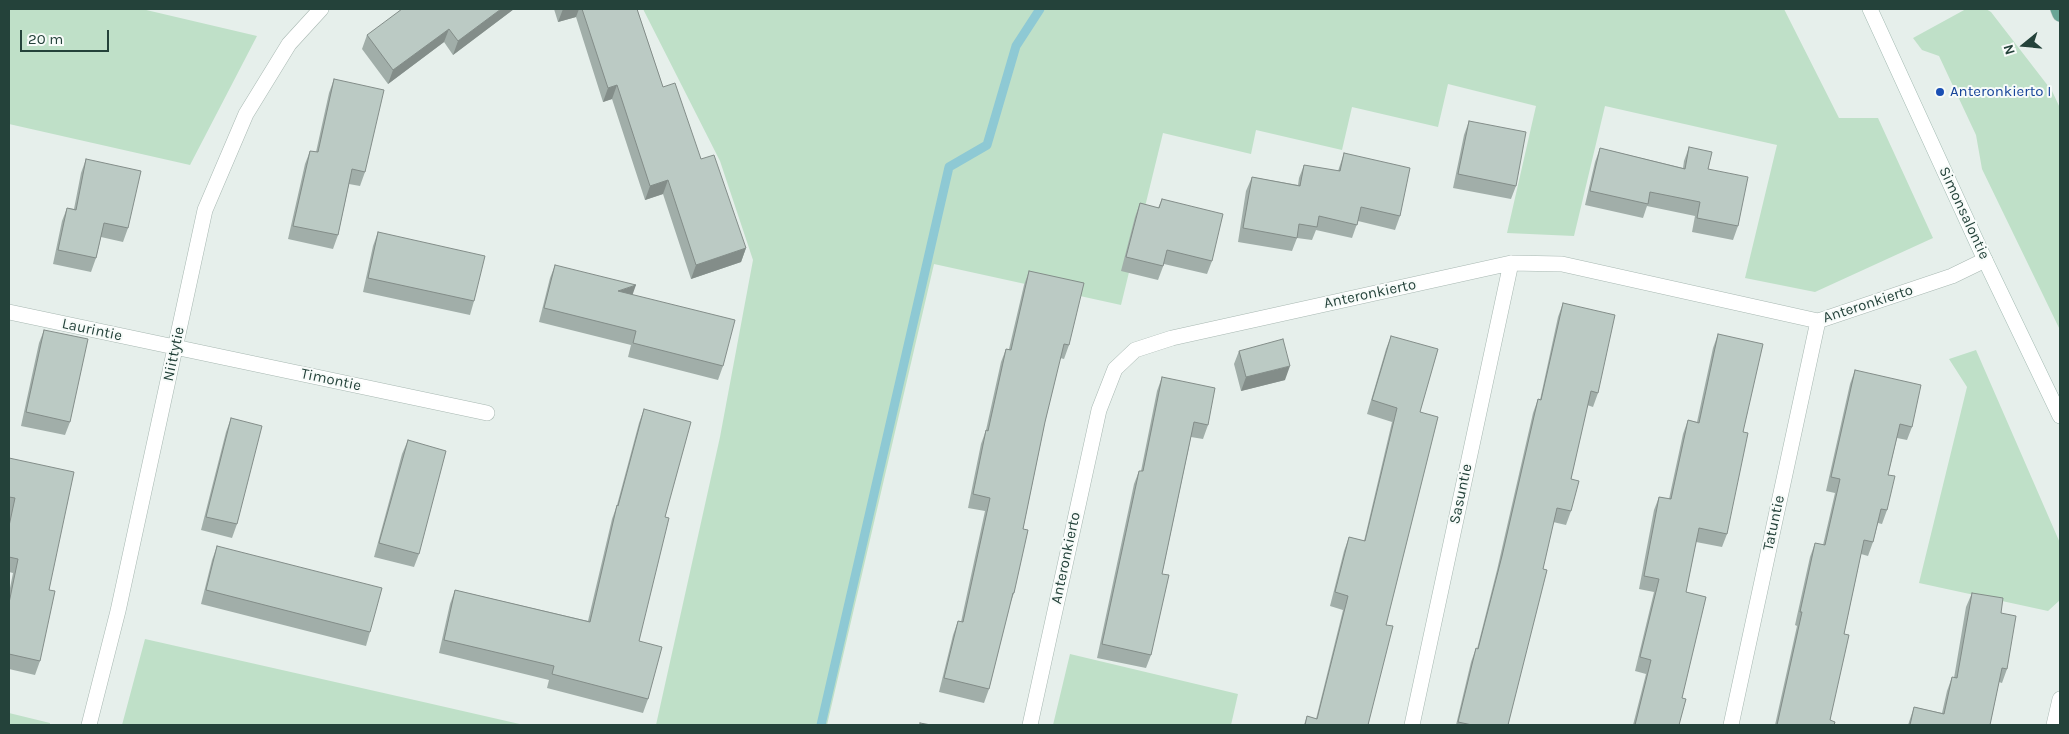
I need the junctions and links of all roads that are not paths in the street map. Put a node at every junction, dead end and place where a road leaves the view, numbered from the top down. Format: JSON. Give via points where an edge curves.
{"nodes":[{"id":1,"x":321,"y":9,"type":"edge"},
{"id":2,"x":1870,"y":9,"type":"edge"},
{"id":3,"x":2058,"y":9,"type":"edge"},
{"id":4,"x":2060,"y":14,"type":"edge"},
{"id":5,"x":1986,"y":260,"type":"junction"},
{"id":6,"x":1510,"y":263,"type":"junction"},
{"id":7,"x":9,"y":312,"type":"edge"},
{"id":8,"x":1818,"y":321,"type":"junction"},
{"id":9,"x":175,"y":347,"type":"junction"},
{"id":10,"x":487,"y":413,"type":"dead end"},
{"id":11,"x":2060,"y":416,"type":"edge"},
{"id":12,"x":2060,"y":699,"type":"edge"},
{"id":13,"x":88,"y":725,"type":"edge"},
{"id":14,"x":1030,"y":725,"type":"edge"},
{"id":15,"x":1412,"y":725,"type":"edge"},
{"id":16,"x":1731,"y":725,"type":"edge"},
{"id":17,"x":2054,"y":725,"type":"edge"}],
"edges":[{"from":1,"to":9,"type":"street","name":"Niittytie","via":[[289,44],[251,106],[220,175],[205,210]]},
{"from":2,"to":5,"type":"street","name":"Simonsalontie"},
{"from":3,"to":4,"type":"main road"},
{"from":5,"to":8,"type":"street","name":"Anteronkierto","via":[[1952,276]]},
{"from":5,"to":11,"type":"street","name":"Simonsalontie"},
{"from":6,"to":8,"type":"street","name":"Anteronkierto","via":[[1562,264]]},
{"from":6,"to":14,"type":"street","name":"Anteronkierto","via":[[1172,338],[1135,350],[1115,369],[1099,410]]},
{"from":6,"to":15,"type":"street","name":"Sasuntie"},
{"from":7,"to":9,"type":"street","name":"Laurintie"},
{"from":8,"to":16,"type":"street","name":"Tatuntie"},
{"from":9,"to":10,"type":"street","name":"Timontie"},
{"from":9,"to":13,"type":"street","name":"Niittytie","via":[[118,611]]},
{"from":12,"to":17,"type":"street"}]}
